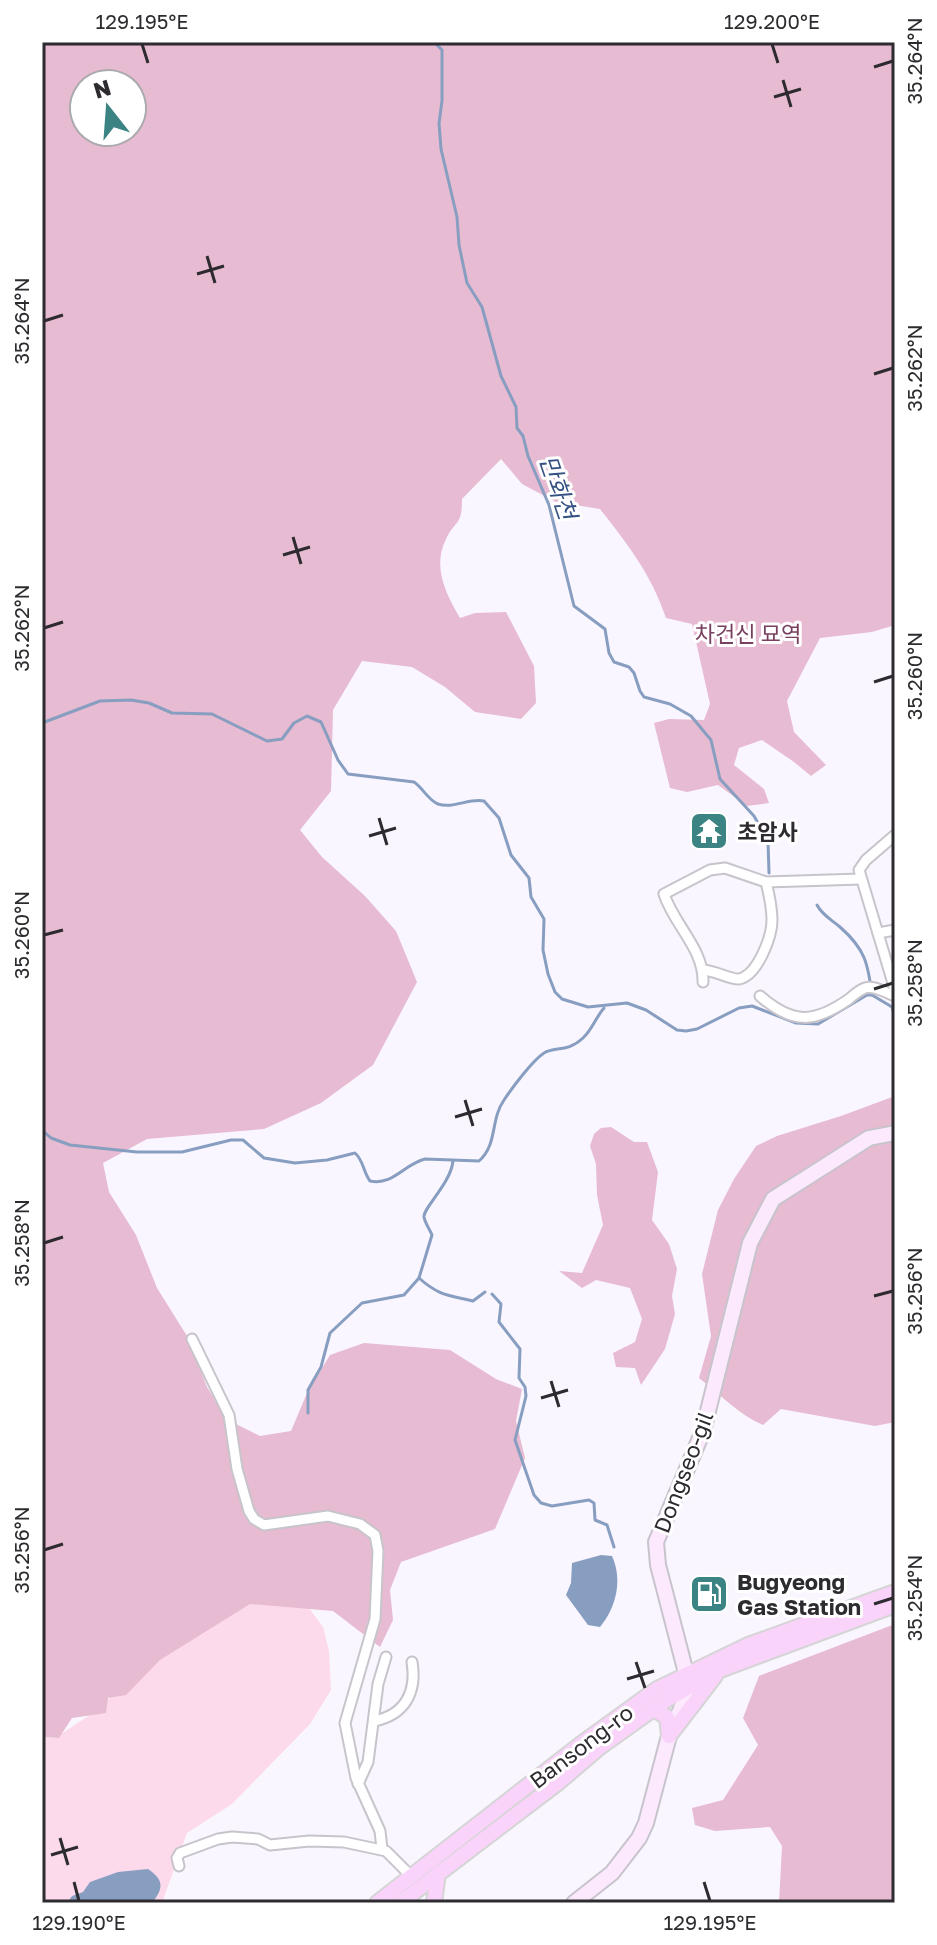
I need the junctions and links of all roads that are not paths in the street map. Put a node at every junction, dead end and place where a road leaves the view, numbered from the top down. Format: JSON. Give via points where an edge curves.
{"nodes":[{"id":1,"x":895,"y":835,"type":"edge"},
{"id":2,"x":861,"y":879,"type":"junction"},
{"id":3,"x":766,"y":882,"type":"junction"},
{"id":4,"x":895,"y":930,"type":"edge"},
{"id":5,"x":878,"y":933,"type":"junction"},
{"id":6,"x":703,"y":970,"type":"junction"},
{"id":7,"x":703,"y":982,"type":"dead end"},
{"id":8,"x":895,"y":993,"type":"edge"},
{"id":9,"x":760,"y":996,"type":"dead end"},
{"id":10,"x":895,"y":1133,"type":"edge"},
{"id":11,"x":192,"y":1339,"type":"dead end"},
{"id":12,"x":895,"y":1592,"type":"edge"},
{"id":13,"x":895,"y":1605,"type":"edge"},
{"id":14,"x":386,"y":1657,"type":"dead end"},
{"id":15,"x":412,"y":1662,"type":"dead end"},
{"id":16,"x":720,"y":1670,"type":"junction"},
{"id":17,"x":687,"y":1681,"type":"junction"},
{"id":18,"x":653,"y":1709,"type":"junction"},
{"id":19,"x":374,"y":1721,"type":"junction"},
{"id":20,"x":669,"y":1736,"type":"junction"},
{"id":21,"x":358,"y":1784,"type":"junction"},
{"id":22,"x":382,"y":1849,"type":"junction"},
{"id":23,"x":179,"y":1866,"type":"dead end"},
{"id":24,"x":438,"y":1873,"type":"junction"},
{"id":25,"x":415,"y":1882,"type":"junction"},
{"id":26,"x":377,"y":1903,"type":"edge"},
{"id":27,"x":400,"y":1903,"type":"edge"},
{"id":28,"x":432,"y":1903,"type":"edge"},
{"id":29,"x":574,"y":1903,"type":"edge"}],
"edges":[{"from":1,"to":2,"type":"street","via":[[866,860],[859,870]]},
{"from":2,"to":3,"type":"street"},
{"from":2,"to":5,"type":"street"},
{"from":3,"to":6,"type":"street","via":[[772,922],[755,966],[737,979]]},
{"from":3,"to":6,"type":"street","via":[[725,868],[710,870],[664,894]]},
{"from":4,"to":5,"type":"street"},
{"from":5,"to":8,"type":"street"},
{"from":6,"to":7,"type":"street"},
{"from":8,"to":9,"type":"street","via":[[861,990],[828,1012],[805,1019],[784,1013]]},
{"from":10,"to":17,"type":"street","name":"Dongseo-gil","via":[[869,1138],[773,1199],[750,1243],[703,1431],[656,1542]]},
{"from":11,"to":21,"type":"street","via":[[229,1415],[237,1469],[254,1519],[264,1525],[328,1516],[360,1524],[375,1535],[375,1619],[345,1723]]},
{"from":12,"to":17,"type":"main road","name":"Bansong-ro","via":[[748,1645]]},
{"from":13,"to":16,"type":"main road","name":"Bansong-ro"},
{"from":14,"to":19,"type":"street"},
{"from":15,"to":19,"type":"street","via":[[413,1693],[408,1701]]},
{"from":16,"to":17,"type":"main road","name":"Bansong-ro"},
{"from":16,"to":20,"type":"main road"},
{"from":17,"to":18,"type":"main road","name":"Bansong-ro"},
{"from":17,"to":20,"type":"street"},
{"from":17,"to":25,"type":"main road","name":"Bansong-ro","via":[[657,1689],[581,1744]]},
{"from":18,"to":20,"type":"main road","via":[[667,1717]]},
{"from":18,"to":24,"type":"main road","name":"Bansong-ro"},
{"from":19,"to":21,"type":"street","via":[[368,1762]]},
{"from":20,"to":29,"type":"street","via":[[639,1838],[612,1873]]},
{"from":21,"to":22,"type":"street","via":[[380,1831]]},
{"from":22,"to":23,"type":"street","via":[[329,1841],[270,1845],[232,1837],[180,1853]]},
{"from":22,"to":25,"type":"street"},
{"from":24,"to":25,"type":"main road","name":"Bansong-ro"},
{"from":24,"to":28,"type":"main road"},
{"from":25,"to":26,"type":"main road","name":"Bansong-ro"},
{"from":25,"to":27,"type":"main road","name":"Bansong-ro"},
{"from":25,"to":28,"type":"street"}]}
